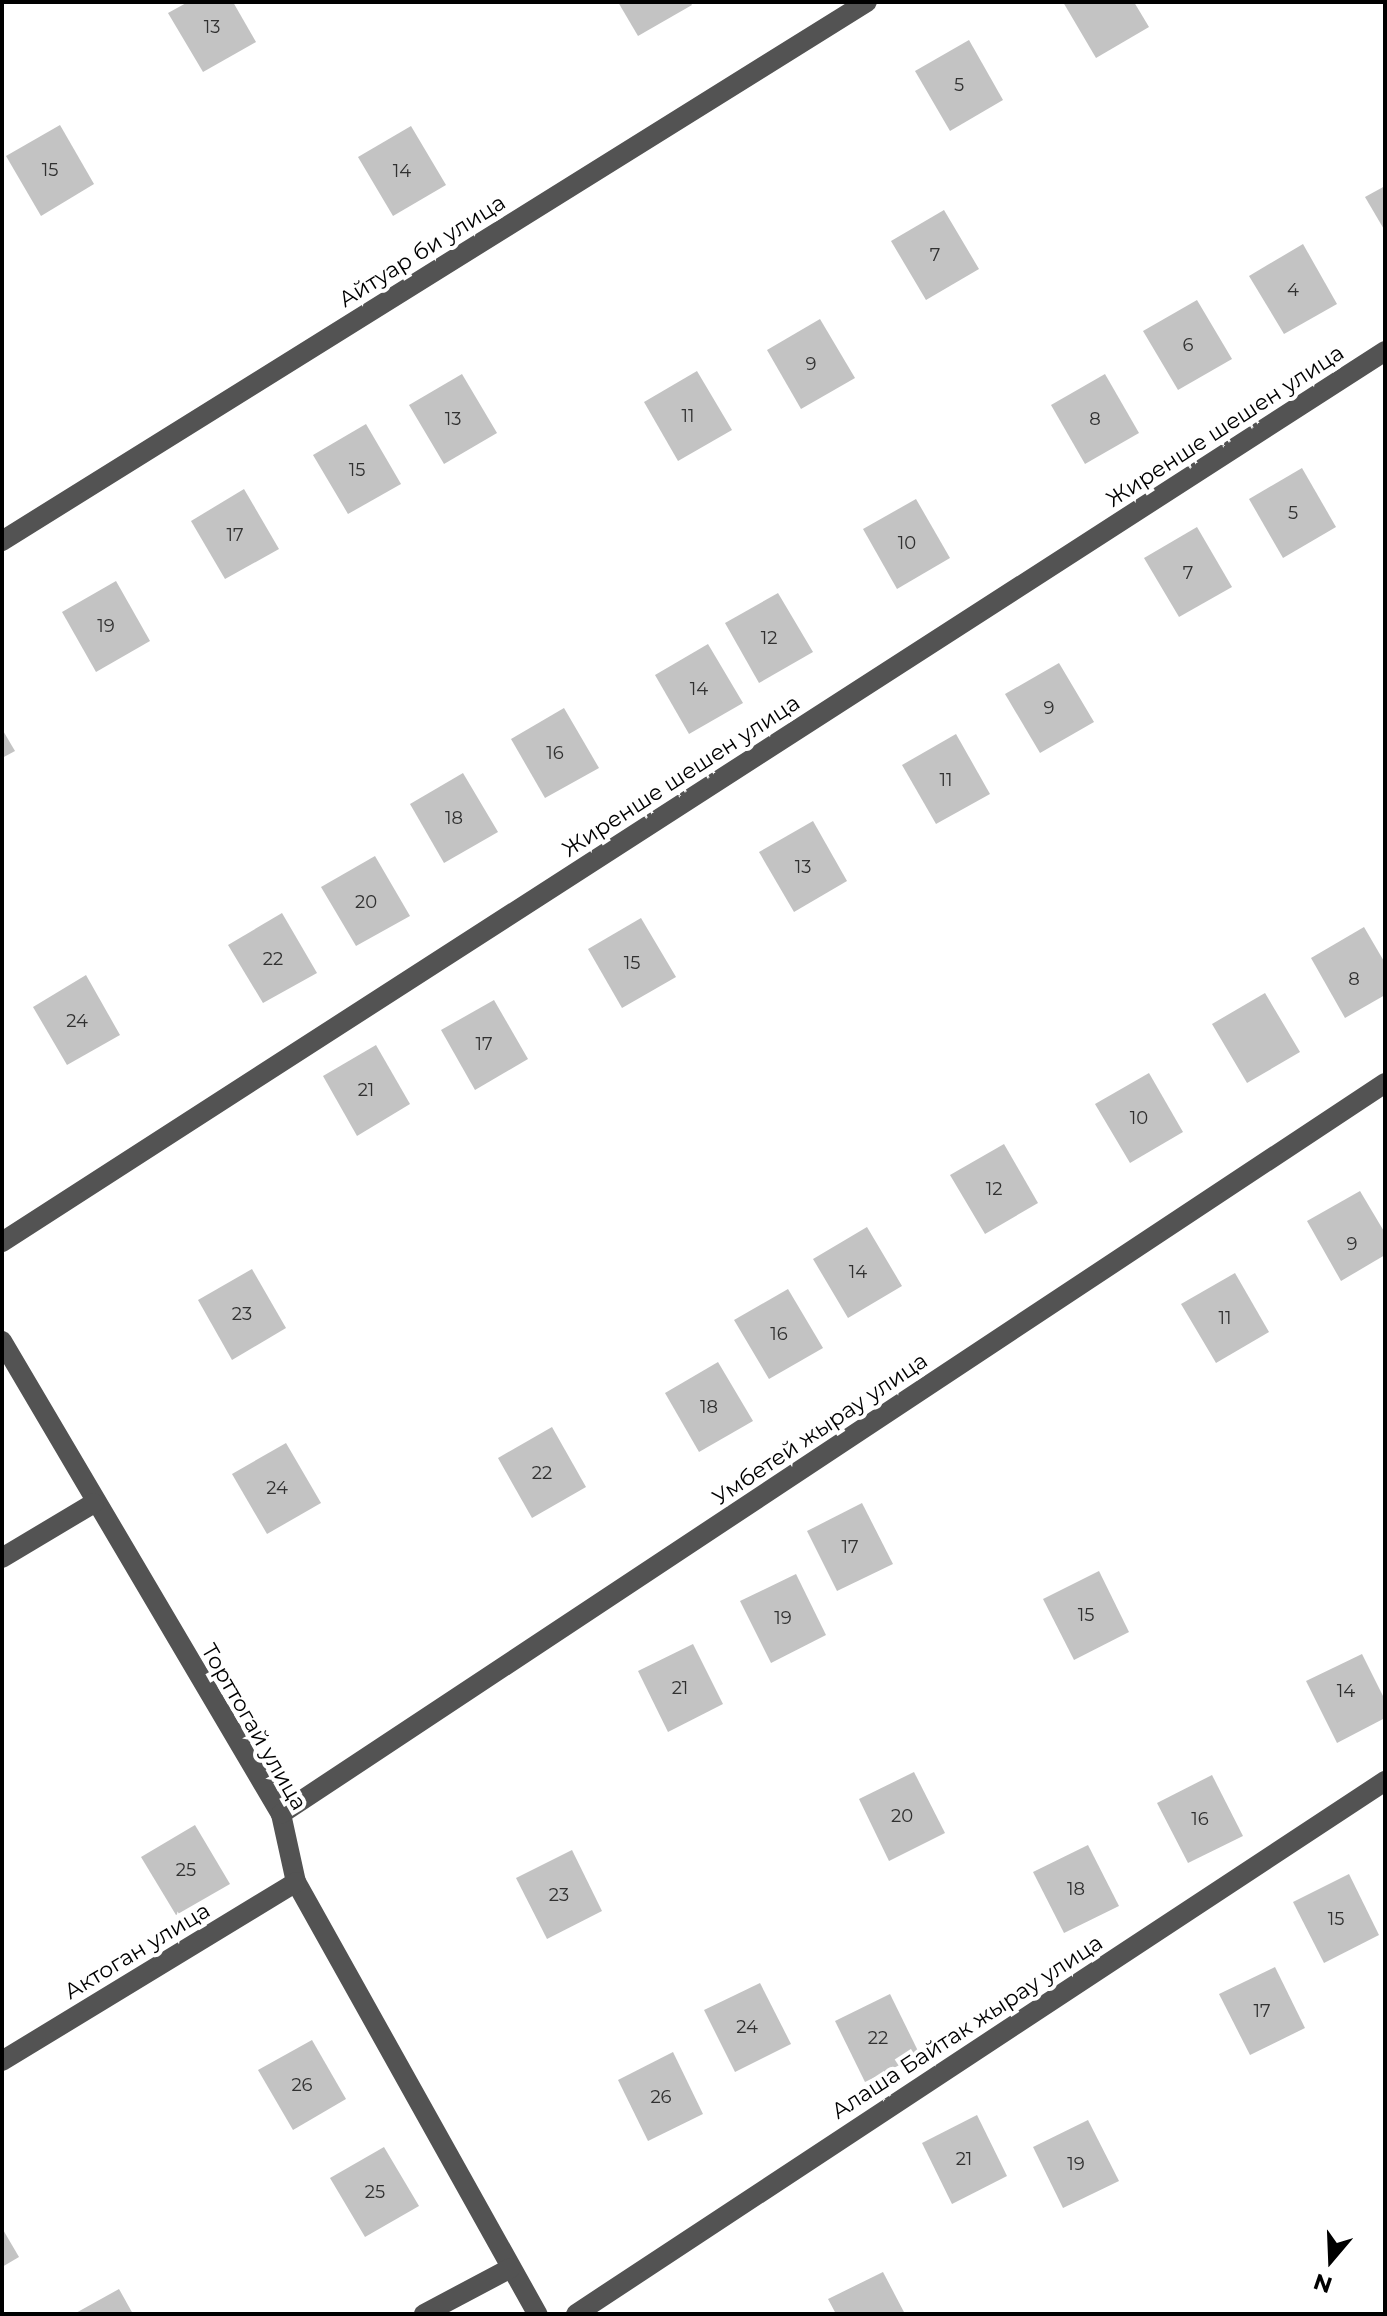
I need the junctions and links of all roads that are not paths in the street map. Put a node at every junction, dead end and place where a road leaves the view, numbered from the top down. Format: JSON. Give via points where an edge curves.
{"nodes":[{"id":1,"x":867,"y":2,"type":"edge"},
{"id":2,"x":1385,"y":351,"type":"edge"},
{"id":3,"x":2,"y":541,"type":"edge"},
{"id":4,"x":1385,"y":1083,"type":"edge"},
{"id":5,"x":2,"y":1242,"type":"edge"},
{"id":6,"x":2,"y":1341,"type":"edge"},
{"id":7,"x":94,"y":1503,"type":"junction"},
{"id":8,"x":2,"y":1558,"type":"edge"},
{"id":9,"x":1385,"y":1781,"type":"edge"},
{"id":10,"x":281,"y":1814,"type":"junction"},
{"id":11,"x":296,"y":1882,"type":"junction"},
{"id":12,"x":2,"y":2061,"type":"edge"},
{"id":13,"x":511,"y":2268,"type":"junction"},
{"id":14,"x":424,"y":2314,"type":"edge"},
{"id":15,"x":537,"y":2314,"type":"edge"},
{"id":16,"x":576,"y":2314,"type":"edge"}],
"edges":[{"from":1,"to":3,"type":"street","name":"Айтуар би улица"},
{"from":2,"to":5,"type":"street","name":"Жиренше шешен улица"},
{"from":4,"to":10,"type":"street","name":"Умбетей жырау улица"},
{"from":6,"to":7,"type":"street","name":"Торттогай улица"},
{"from":7,"to":8,"type":"street"},
{"from":7,"to":10,"type":"street","name":"Торттогай улица"},
{"from":9,"to":16,"type":"street","name":"Алаша Байтак жырау улица"},
{"from":10,"to":11,"type":"street","name":"Торттогай улица"},
{"from":11,"to":12,"type":"street","name":"Актоган улица"},
{"from":11,"to":13,"type":"street","name":"Торттогай улица"},
{"from":13,"to":14,"type":"street"},
{"from":13,"to":15,"type":"street","name":"Торттогай улица"}]}
